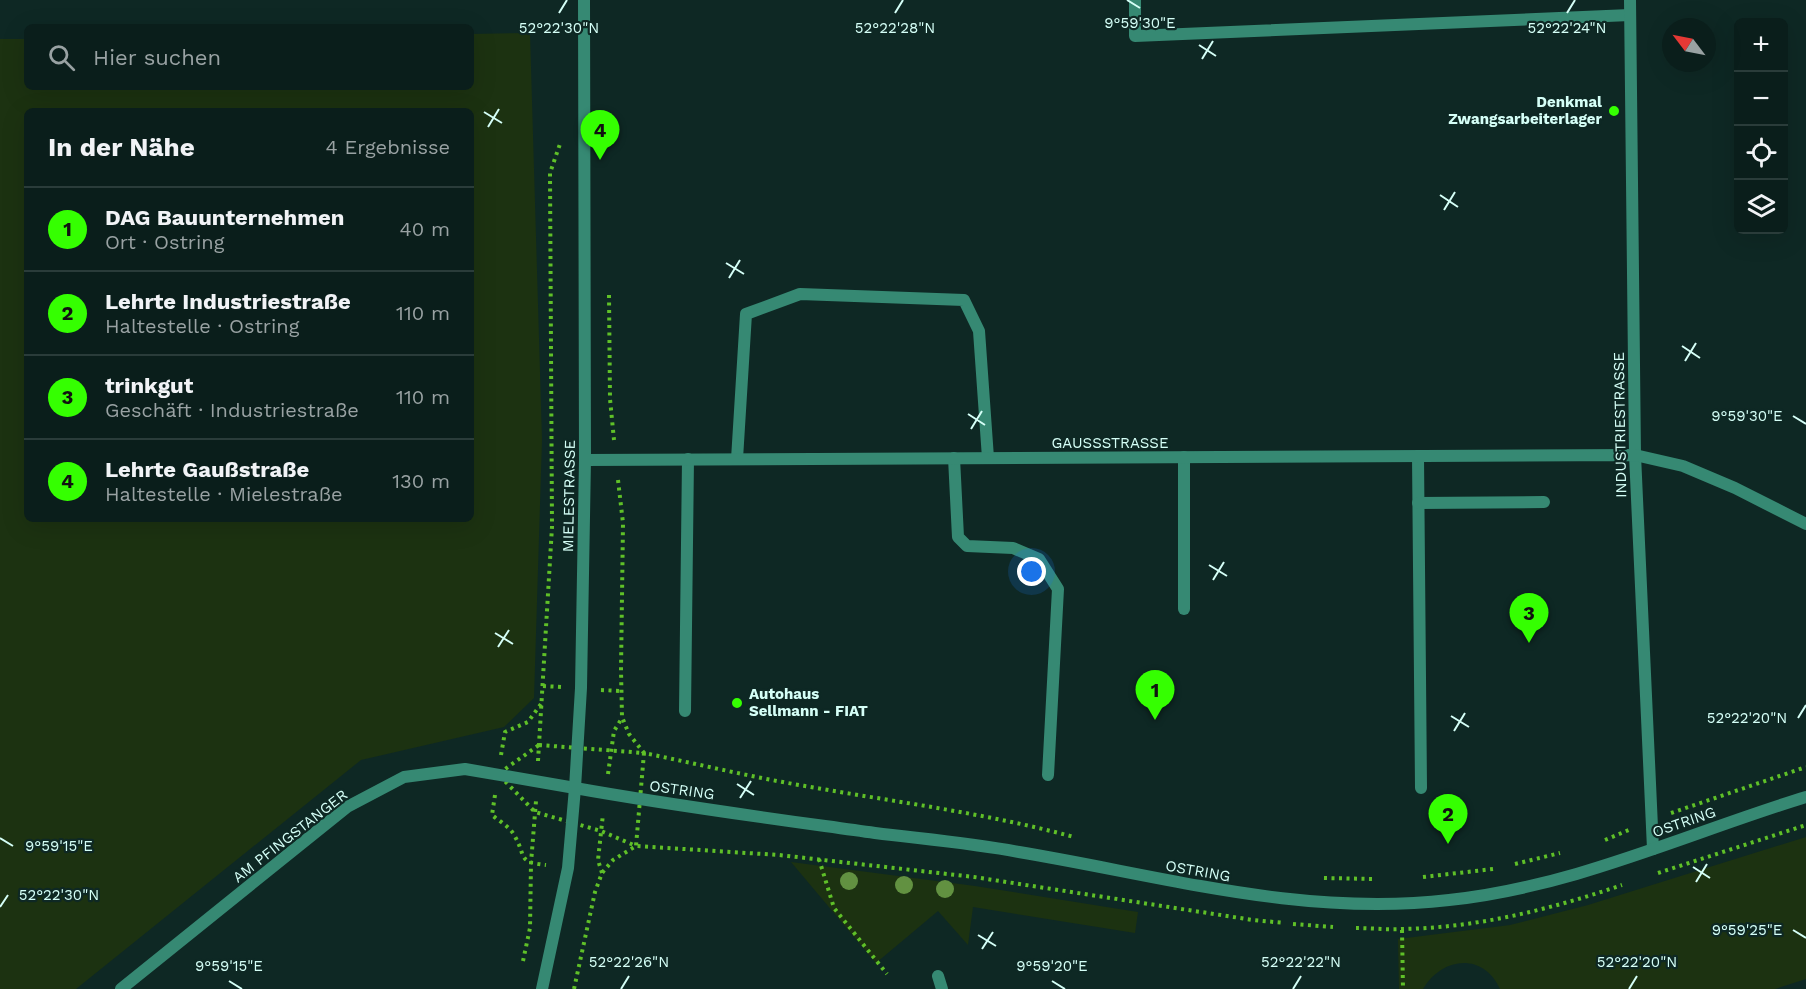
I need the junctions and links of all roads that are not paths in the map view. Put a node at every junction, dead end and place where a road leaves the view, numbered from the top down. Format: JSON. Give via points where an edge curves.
{"nodes":[{"id":1,"x":584,"y":0,"type":"edge"},
{"id":2,"x":1135,"y":0,"type":"edge"},
{"id":3,"x":1630,"y":0,"type":"edge"},
{"id":4,"x":1630,"y":15,"type":"junction"},
{"id":5,"x":1635,"y":455,"type":"junction"},
{"id":6,"x":1418,"y":456,"type":"junction"},
{"id":7,"x":1184,"y":457,"type":"junction"},
{"id":8,"x":954,"y":458,"type":"junction"},
{"id":9,"x":988,"y":458,"type":"junction"},
{"id":10,"x":687,"y":459,"type":"junction"},
{"id":11,"x":737,"y":459,"type":"junction"},
{"id":12,"x":585,"y":460,"type":"junction"},
{"id":13,"x":1544,"y":501,"type":"dead end"},
{"id":14,"x":1418,"y":503,"type":"junction"},
{"id":15,"x":1806,"y":524,"type":"edge"},
{"id":16,"x":1184,"y":609,"type":"dead end"},
{"id":17,"x":685,"y":711,"type":"dead end"},
{"id":18,"x":1048,"y":775,"type":"dead end"},
{"id":19,"x":575,"y":788,"type":"junction"},
{"id":20,"x":1421,"y":788,"type":"dead end"},
{"id":21,"x":1806,"y":797,"type":"edge"},
{"id":22,"x":1653,"y":849,"type":"junction"},
{"id":23,"x":938,"y":976,"type":"dead end"},
{"id":24,"x":121,"y":989,"type":"edge"},
{"id":25,"x":542,"y":989,"type":"edge"},
{"id":26,"x":942,"y":989,"type":"edge"}],
"edges":[{"from":1,"to":12,"type":"street","name":"MIELESTRASSE"},
{"from":2,"to":4,"type":"street","via":[[1136,36]]},
{"from":3,"to":4,"type":"street","name":"INDUSTRIESTRASSE"},
{"from":4,"to":5,"type":"street","name":"INDUSTRIESTRASSE"},
{"from":5,"to":6,"type":"street","name":"GAUSSSTRASSE"},
{"from":5,"to":15,"type":"street","name":"GAUSSSTRASSE","via":[[1683,466]]},
{"from":5,"to":22,"type":"street","name":"INDUSTRIESTRASSE"},
{"from":6,"to":7,"type":"street","name":"GAUSSSTRASSE"},
{"from":6,"to":14,"type":"street"},
{"from":7,"to":9,"type":"street","name":"GAUSSSTRASSE"},
{"from":7,"to":16,"type":"street"},
{"from":8,"to":9,"type":"street","name":"GAUSSSTRASSE"},
{"from":8,"to":11,"type":"street","name":"GAUSSSTRASSE"},
{"from":8,"to":18,"type":"street","via":[[958,537],[967,546],[1013,548],[1040,559],[1058,589]]},
{"from":9,"to":11,"type":"street","via":[[978,331],[964,300],[800,294],[746,314]]},
{"from":10,"to":11,"type":"street","name":"GAUSSSTRASSE"},
{"from":10,"to":12,"type":"street","name":"GAUSSSTRASSE"},
{"from":10,"to":17,"type":"street"},
{"from":12,"to":19,"type":"street","name":"MIELESTRASSE"},
{"from":13,"to":14,"type":"street"},
{"from":14,"to":20,"type":"street"},
{"from":19,"to":22,"type":"street","name":"OSTRING","via":[[1018,851],[1203,888],[1336,903],[1402,904],[1491,895],[1570,876]]},
{"from":19,"to":24,"type":"street","name":"AM PFINGSTANGER","via":[[465,769],[404,777],[347,807]]},
{"from":19,"to":25,"type":"street","name":"MIELESTRASSE","via":[[568,868]]},
{"from":21,"to":22,"type":"street","name":"OSTRING"},
{"from":23,"to":26,"type":"street"}]}
